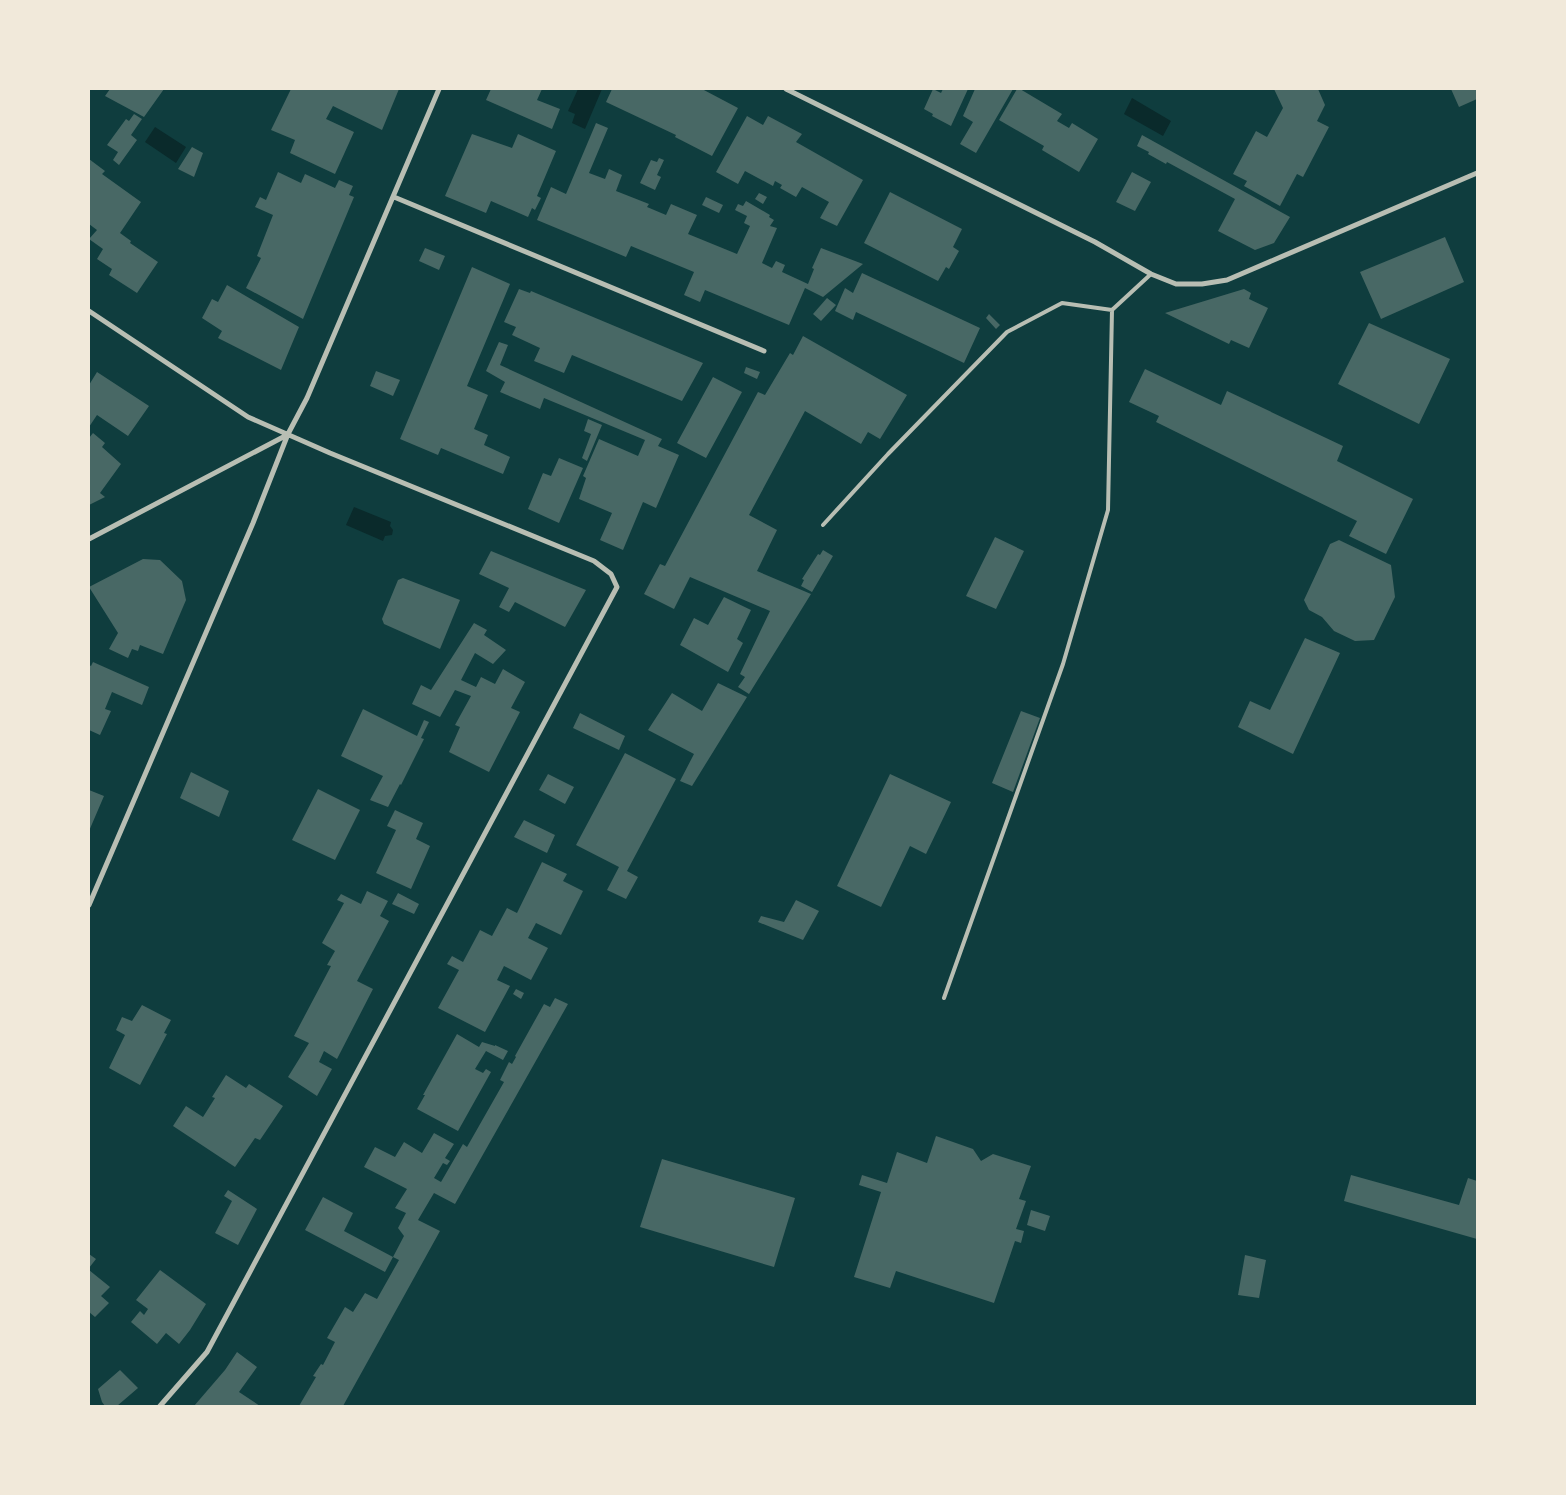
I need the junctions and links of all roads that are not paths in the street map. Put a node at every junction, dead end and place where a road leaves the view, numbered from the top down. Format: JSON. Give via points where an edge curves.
{"nodes":[{"id":1,"x":439,"y":89,"type":"edge"},
{"id":2,"x":786,"y":89,"type":"edge"},
{"id":3,"x":1477,"y":172,"type":"edge"},
{"id":4,"x":394,"y":197,"type":"junction"},
{"id":5,"x":1151,"y":274,"type":"junction"},
{"id":6,"x":1112,"y":310,"type":"junction"},
{"id":7,"x":89,"y":311,"type":"edge"},
{"id":8,"x":764,"y":351,"type":"dead end"},
{"id":9,"x":288,"y":434,"type":"junction"},
{"id":10,"x":823,"y":526,"type":"dead end"},
{"id":11,"x":89,"y":539,"type":"edge"},
{"id":12,"x":89,"y":905,"type":"edge"},
{"id":13,"x":944,"y":998,"type":"dead end"},
{"id":14,"x":160,"y":1406,"type":"edge"}],
"edges":[{"from":1,"to":4,"type":"street"},
{"from":2,"to":5,"type":"street","via":[[1095,242]]},
{"from":3,"to":5,"type":"street","via":[[1227,280],[1176,284]]},
{"from":4,"to":8,"type":"street"},
{"from":4,"to":9,"type":"street","via":[[307,398]]},
{"from":5,"to":6,"type":"lane"},
{"from":6,"to":10,"type":"lane","via":[[1062,303],[1007,332]]},
{"from":6,"to":13,"type":"lane","via":[[1108,510],[1063,664]]},
{"from":7,"to":9,"type":"street","via":[[248,417]]},
{"from":9,"to":11,"type":"street"},
{"from":9,"to":12,"type":"street"},
{"from":9,"to":14,"type":"street","via":[[594,561],[611,574],[617,587],[207,1352]]}]}
